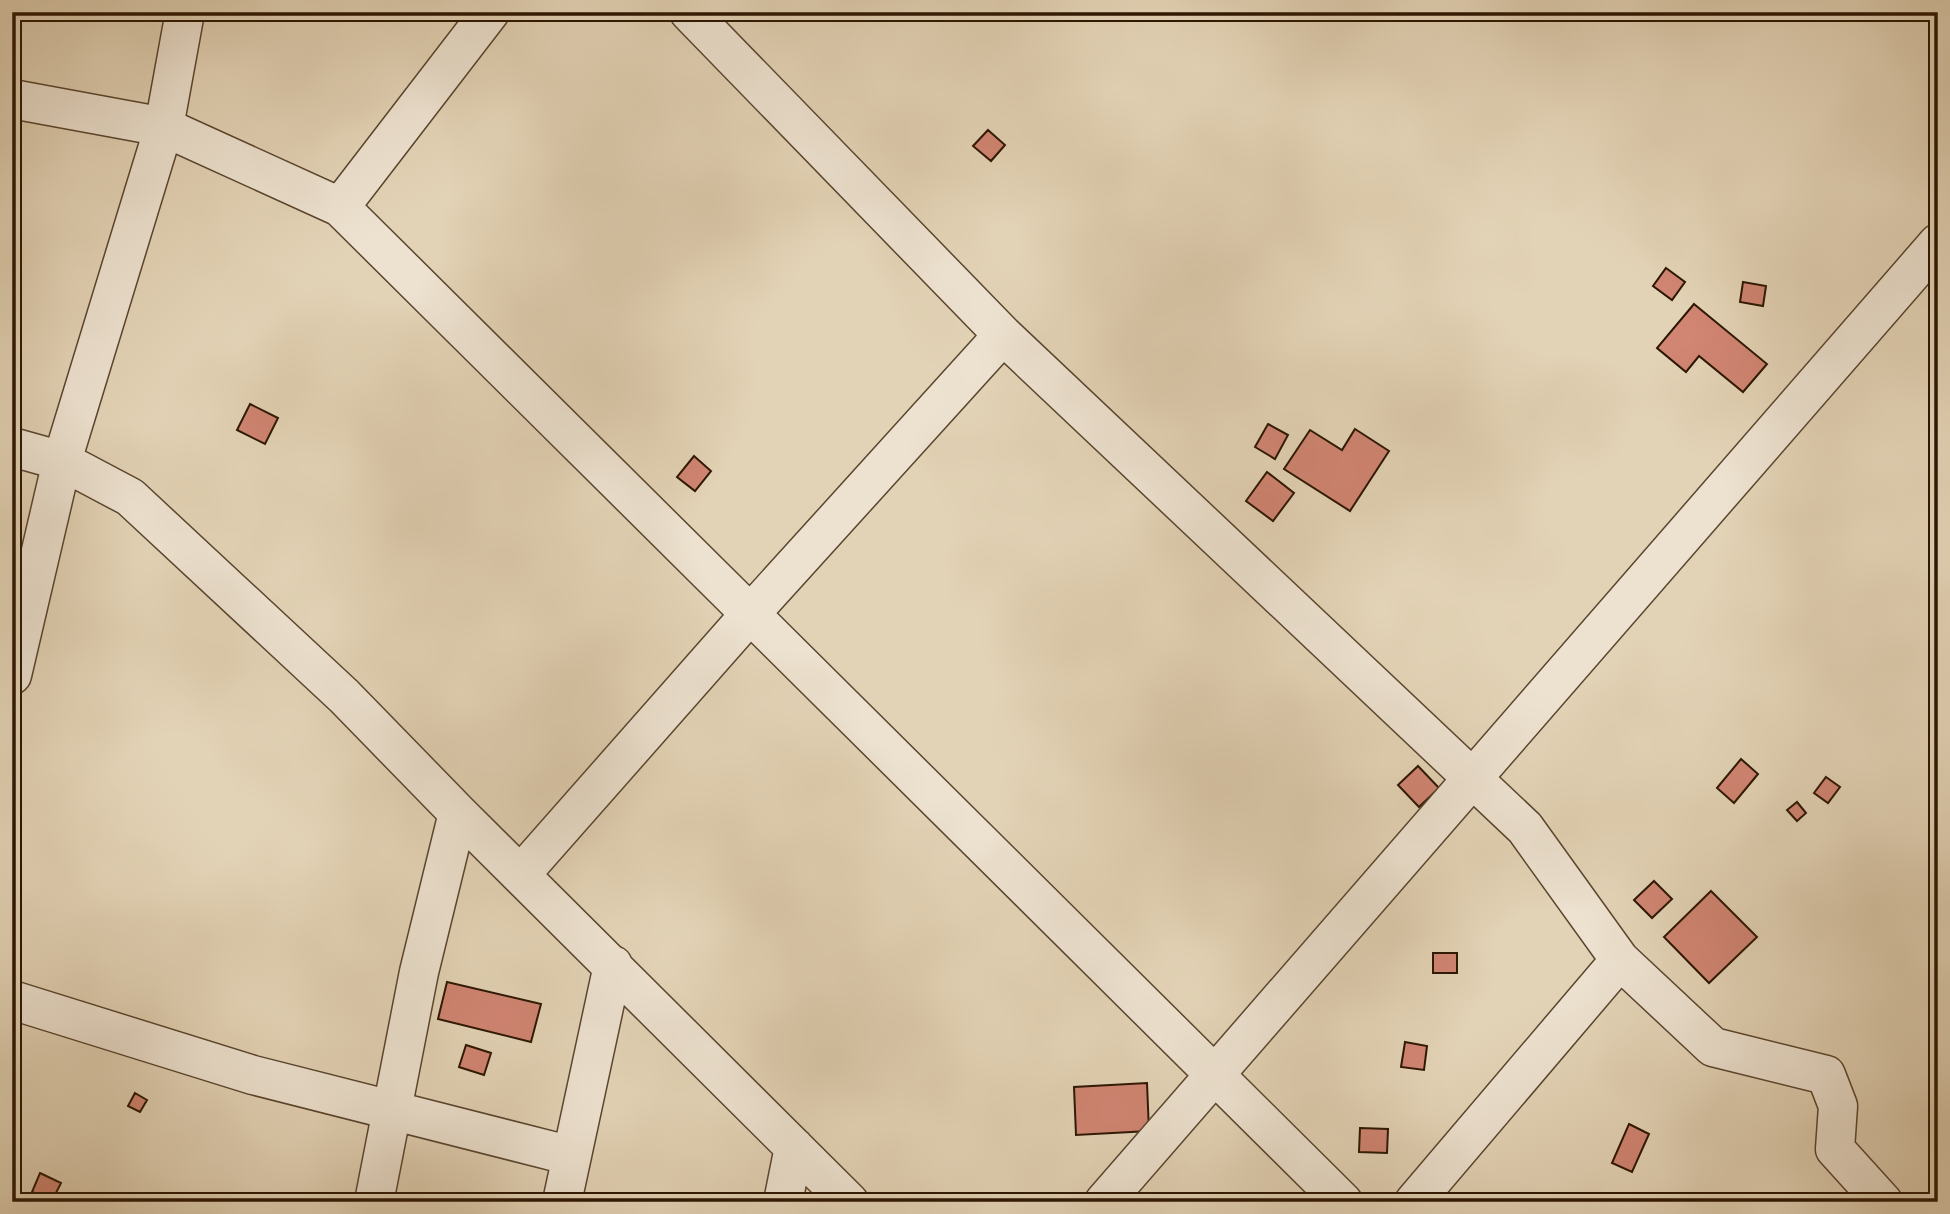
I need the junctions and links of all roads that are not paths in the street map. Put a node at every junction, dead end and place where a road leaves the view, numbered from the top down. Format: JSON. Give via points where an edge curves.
{"nodes":[{"id":1,"x":185,"y":12,"type":"edge"},
{"id":2,"x":490,"y":12,"type":"edge"},
{"id":3,"x":689,"y":12,"type":"edge"},
{"id":4,"x":12,"y":99,"type":"edge"},
{"id":5,"x":164,"y":127,"type":"junction"},
{"id":6,"x":340,"y":207,"type":"junction"},
{"id":7,"x":1938,"y":243,"type":"edge"},
{"id":8,"x":1003,"y":335,"type":"junction"},
{"id":9,"x":12,"y":447,"type":"edge"},
{"id":10,"x":62,"y":461,"type":"junction"},
{"id":11,"x":751,"y":613,"type":"junction"},
{"id":12,"x":12,"y":675,"type":"edge"},
{"id":13,"x":1473,"y":779,"type":"junction"},
{"id":14,"x":458,"y":813,"type":"junction"},
{"id":15,"x":521,"y":874,"type":"junction"},
{"id":16,"x":1620,"y":960,"type":"junction"},
{"id":17,"x":613,"y":965,"type":"junction"},
{"id":18,"x":12,"y":1000,"type":"edge"},
{"id":19,"x":1216,"y":1074,"type":"junction"},
{"id":20,"x":392,"y":1111,"type":"junction"},
{"id":21,"x":794,"y":1147,"type":"junction"},
{"id":22,"x":572,"y":1156,"type":"junction"},
{"id":23,"x":374,"y":1202,"type":"edge"},
{"id":24,"x":562,"y":1202,"type":"edge"},
{"id":25,"x":783,"y":1202,"type":"edge"},
{"id":26,"x":849,"y":1202,"type":"edge"},
{"id":27,"x":1104,"y":1202,"type":"edge"},
{"id":28,"x":1343,"y":1202,"type":"edge"},
{"id":29,"x":1414,"y":1202,"type":"edge"},
{"id":30,"x":1882,"y":1202,"type":"edge"}],
"edges":[{"from":1,"to":5,"type":"street"},
{"from":2,"to":6,"type":"street"},
{"from":3,"to":8,"type":"street"},
{"from":4,"to":5,"type":"street"},
{"from":5,"to":6,"type":"street"},
{"from":5,"to":10,"type":"street"},
{"from":6,"to":11,"type":"street"},
{"from":7,"to":13,"type":"street"},
{"from":8,"to":11,"type":"street"},
{"from":8,"to":13,"type":"street"},
{"from":9,"to":10,"type":"street"},
{"from":10,"to":12,"type":"street"},
{"from":10,"to":14,"type":"street","via":[[130,497],[344,696]]},
{"from":11,"to":15,"type":"street"},
{"from":11,"to":19,"type":"street"},
{"from":13,"to":16,"type":"street","via":[[1524,828]]},
{"from":13,"to":19,"type":"street"},
{"from":14,"to":15,"type":"street"},
{"from":14,"to":20,"type":"street","via":[[419,972]]},
{"from":15,"to":17,"type":"street"},
{"from":16,"to":29,"type":"street"},
{"from":16,"to":30,"type":"street","via":[[1713,1047],[1826,1075],[1838,1106],[1835,1150]]},
{"from":17,"to":21,"type":"street"},
{"from":17,"to":22,"type":"street"},
{"from":18,"to":20,"type":"street","via":[[253,1075]]},
{"from":19,"to":27,"type":"street"},
{"from":19,"to":28,"type":"street"},
{"from":20,"to":22,"type":"street"},
{"from":20,"to":23,"type":"street"},
{"from":21,"to":25,"type":"street"},
{"from":21,"to":26,"type":"street"},
{"from":22,"to":24,"type":"street"}]}
